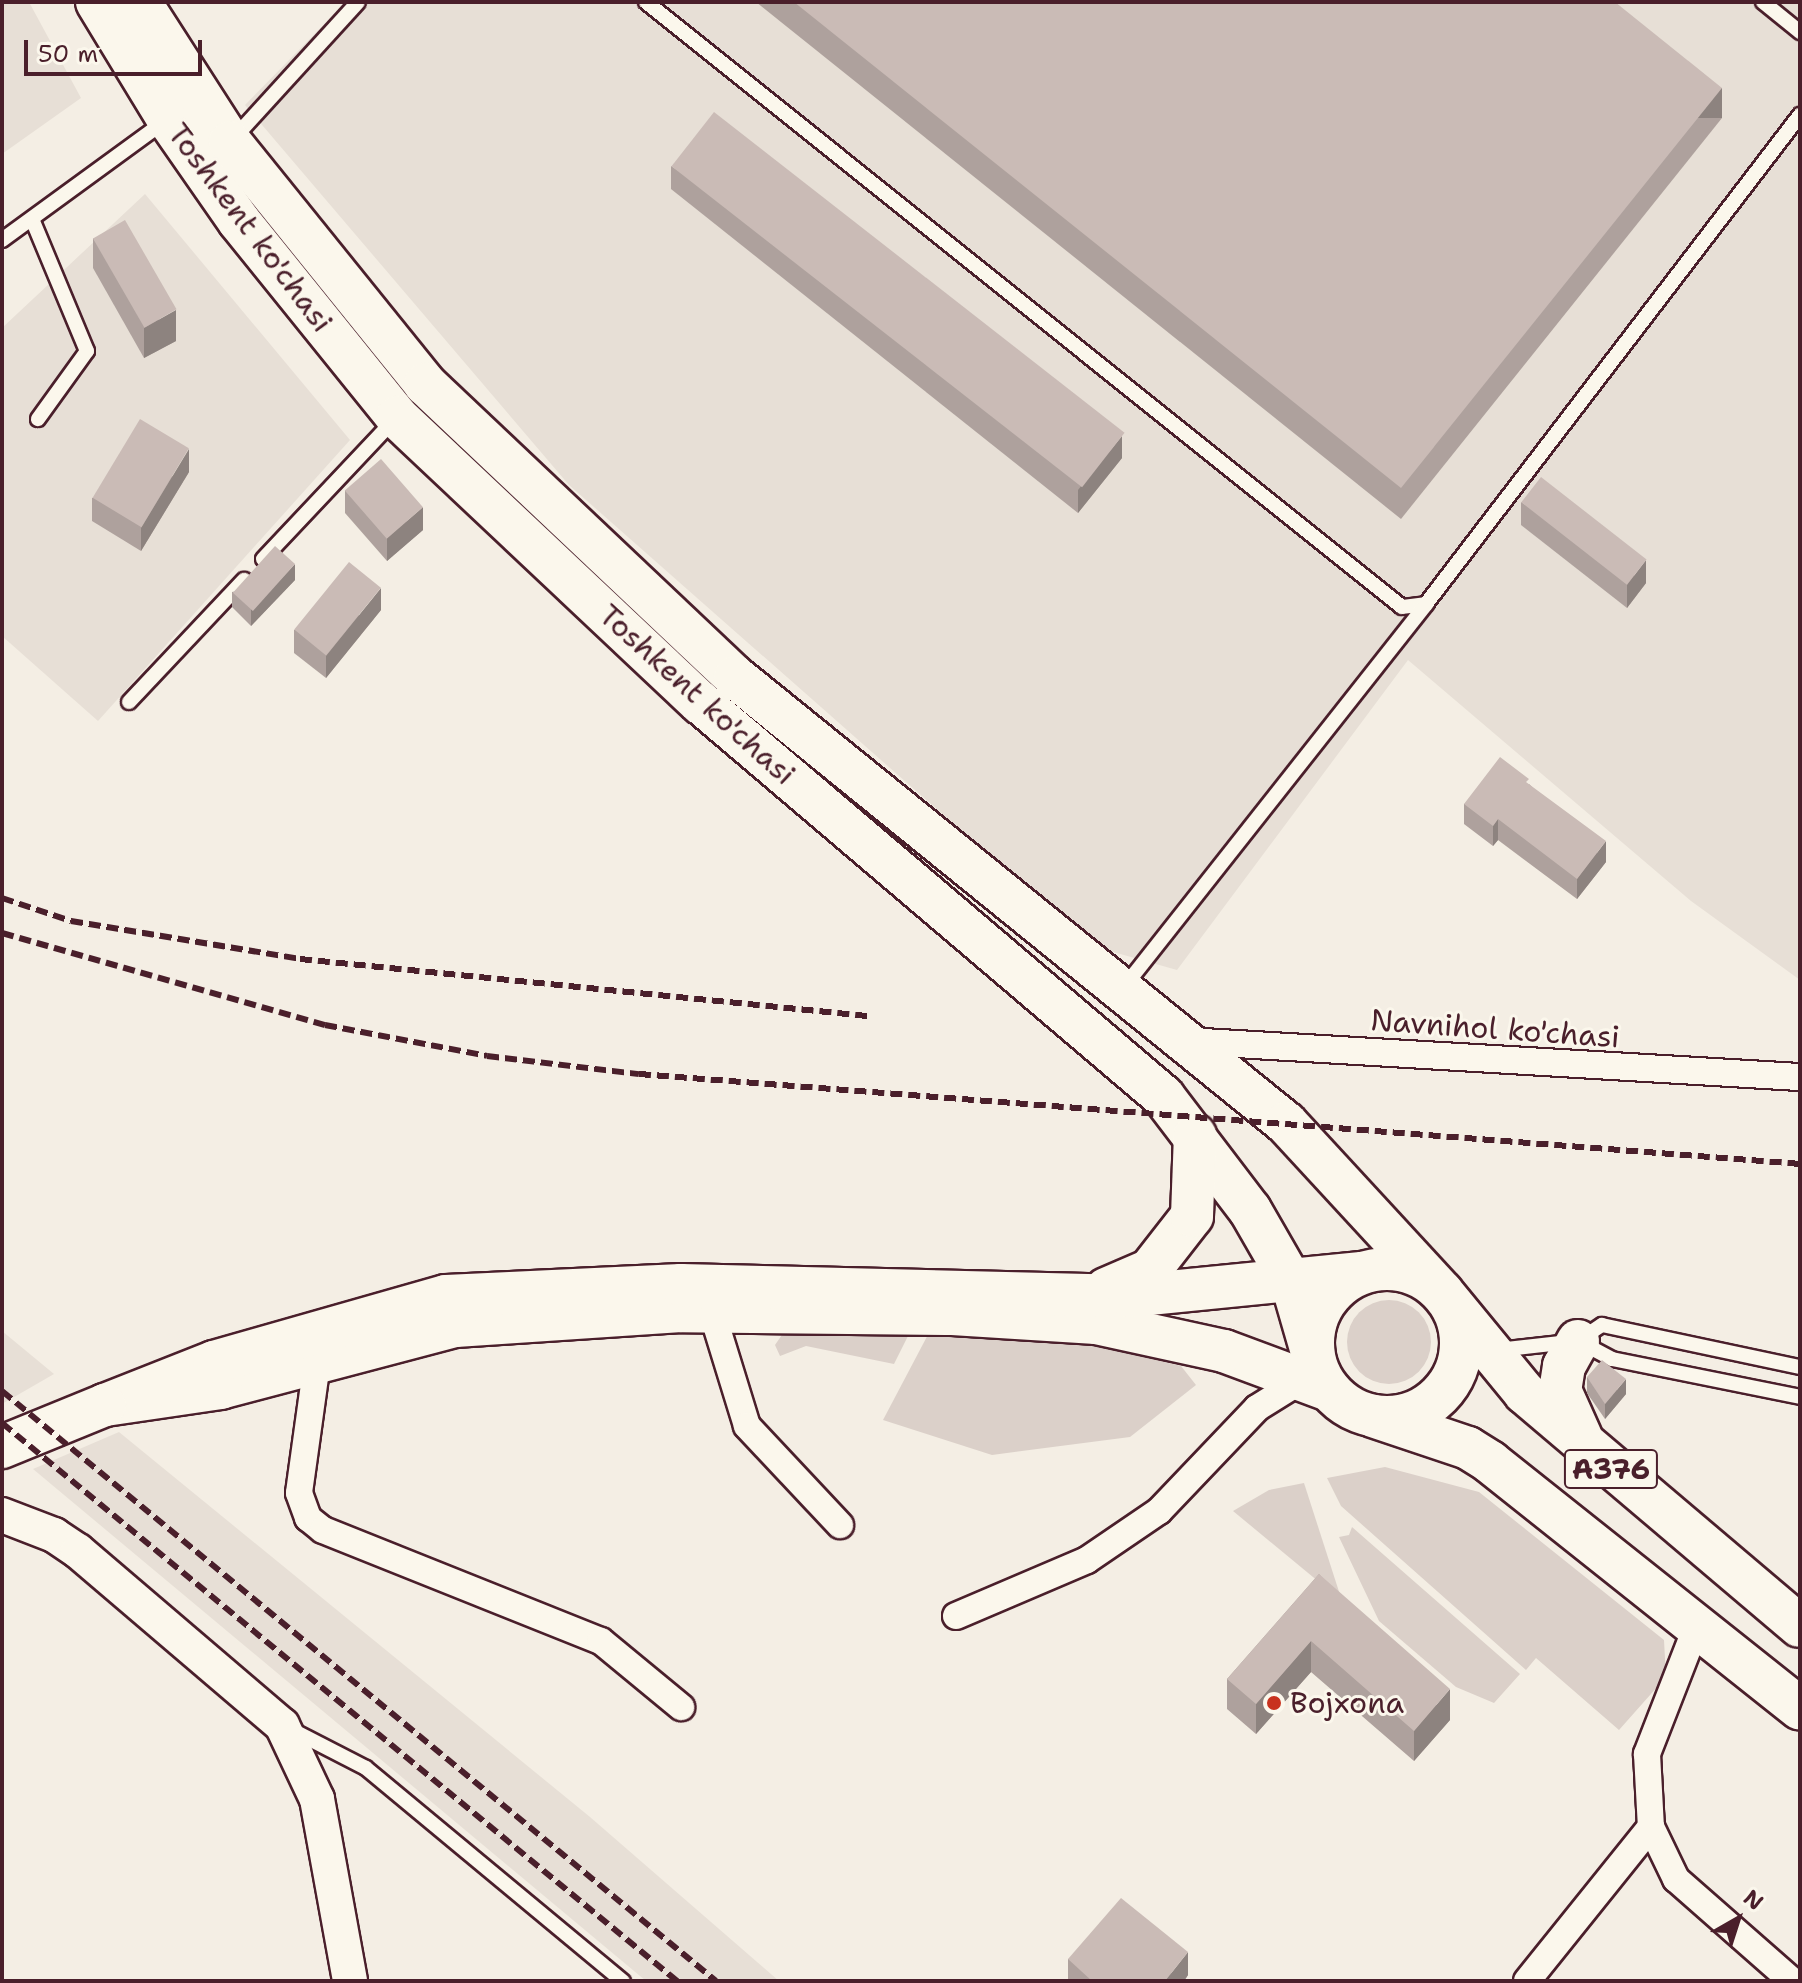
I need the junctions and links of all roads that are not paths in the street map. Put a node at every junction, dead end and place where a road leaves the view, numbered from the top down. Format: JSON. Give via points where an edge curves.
{"nodes":[{"id":1,"x":97,"y":2,"type":"edge"},
{"id":2,"x":140,"y":2,"type":"edge"},
{"id":3,"x":358,"y":2,"type":"edge"},
{"id":4,"x":646,"y":2,"type":"edge"},
{"id":5,"x":1763,"y":2,"type":"edge"},
{"id":6,"x":1800,"y":32,"type":"edge"},
{"id":7,"x":1800,"y":115,"type":"edge"},
{"id":8,"x":168,"y":119,"type":"junction"},
{"id":9,"x":230,"y":142,"type":"junction"},
{"id":10,"x":32,"y":219,"type":"junction"},
{"id":11,"x":2,"y":240,"type":"edge"},
{"id":12,"x":411,"y":401,"type":"junction"},
{"id":13,"x":38,"y":419,"type":"dead end"},
{"id":14,"x":1426,"y":604,"type":"junction"},
{"id":15,"x":129,"y":702,"type":"dead end"},
{"id":16,"x":1120,"y":991,"type":"junction"},
{"id":17,"x":1186,"y":1041,"type":"junction"},
{"id":18,"x":1800,"y":1077,"type":"edge"},
{"id":19,"x":1195,"y":1135,"type":"junction"},
{"id":20,"x":1359,"y":1273,"type":"junction"},
{"id":21,"x":1292,"y":1283,"type":"junction"},
{"id":22,"x":1442,"y":1292,"type":"junction"},
{"id":23,"x":1082,"y":1296,"type":"junction"},
{"id":24,"x":714,"y":1299,"type":"junction"},
{"id":25,"x":1578,"y":1341,"type":"junction"},
{"id":26,"x":1476,"y":1351,"type":"junction"},
{"id":27,"x":317,"y":1363,"type":"junction"},
{"id":28,"x":1800,"y":1367,"type":"edge"},
{"id":29,"x":1315,"y":1376,"type":"junction"},
{"id":30,"x":1800,"y":1397,"type":"edge"},
{"id":31,"x":105,"y":1405,"type":"junction"},
{"id":32,"x":1373,"y":1416,"type":"junction"},
{"id":33,"x":2,"y":1447,"type":"edge"},
{"id":34,"x":1586,"y":1449,"type":"junction"},
{"id":35,"x":2,"y":1515,"type":"edge"},
{"id":36,"x":840,"y":1525,"type":"dead end"},
{"id":37,"x":956,"y":1616,"type":"dead end"},
{"id":38,"x":1698,"y":1623,"type":"junction"},
{"id":39,"x":1800,"y":1626,"type":"edge"},
{"id":40,"x":681,"y":1707,"type":"dead end"},
{"id":41,"x":1800,"y":1709,"type":"edge"},
{"id":42,"x":282,"y":1725,"type":"junction"},
{"id":43,"x":1651,"y":1827,"type":"junction"},
{"id":44,"x":350,"y":1981,"type":"edge"},
{"id":45,"x":623,"y":1981,"type":"edge"},
{"id":46,"x":1527,"y":1981,"type":"edge"},
{"id":47,"x":1792,"y":1981,"type":"edge"}],
"edges":[{"from":1,"to":8,"type":"main road","name":"Toshkent ko'chasi"},
{"from":2,"to":9,"type":"main road","name":"Toshkent ko'chasi"},
{"from":3,"to":9,"type":"lane"},
{"from":4,"to":14,"type":"lane","via":[[1402,607]]},
{"from":5,"to":6,"type":"lane"},
{"from":7,"to":14,"type":"lane"},
{"from":8,"to":10,"type":"lane"},
{"from":8,"to":12,"type":"main road","name":"Toshkent ko'chasi","via":[[239,221]]},
{"from":9,"to":12,"type":"main road","name":"Toshkent ko'chasi"},
{"from":10,"to":11,"type":"lane"},
{"from":10,"to":13,"type":"lane","via":[[87,351]]},
{"from":12,"to":15,"type":"lane"},
{"from":12,"to":16,"type":"main road","name":"Toshkent ko'chasi","via":[[735,677]]},
{"from":12,"to":19,"type":"main road","name":"Toshkent ko'chasi","via":[[701,703],[1163,1096]]},
{"from":14,"to":16,"type":"lane"},
{"from":16,"to":17,"type":"main road","name":"Toshkent ko'chasi"},
{"from":17,"to":18,"type":"street","name":"Navnihol ko'chasi"},
{"from":17,"to":22,"type":"main road","name":"Toshkent ko'chasi","via":[[1286,1123]]},
{"from":19,"to":21,"type":"main road","name":"Toshkent ko'chasi","via":[[1250,1210]]},
{"from":19,"to":23,"type":"main road","via":[[1197,1201],[1181,1235],[1150,1270]]},
{"from":20,"to":21,"type":"main road"},
{"from":20,"to":22,"type":"main road","via":[[1412,1272]]},
{"from":20,"to":29,"type":"main road","via":[[1326,1299],[1317,1318]]},
{"from":21,"to":23,"type":"main road"},
{"from":21,"to":29,"type":"main road","name":"Toshkent ko'chasi"},
{"from":22,"to":26,"type":"main road"},
{"from":23,"to":24,"type":"main road"},
{"from":24,"to":27,"type":"main road","via":[[455,1326]]},
{"from":24,"to":29,"type":"main road","via":[[1096,1323]]},
{"from":24,"to":31,"type":"main road","via":[[446,1296],[214,1362]]},
{"from":24,"to":36,"type":"street","via":[[747,1426]]},
{"from":25,"to":26,"type":"lane"},
{"from":25,"to":28,"type":"lane","via":[[1602,1325]]},
{"from":25,"to":30,"type":"lane","via":[[1612,1359]]},
{"from":25,"to":34,"type":"main road","via":[[1564,1366],[1560,1390]]},
{"from":26,"to":32,"type":"main road","via":[[1420,1410]]},
{"from":26,"to":34,"type":"main road","number":"A376"},
{"from":27,"to":31,"type":"main road","via":[[221,1388]]},
{"from":27,"to":40,"type":"street","via":[[299,1493],[308,1518],[323,1530],[601,1641]]},
{"from":29,"to":32,"type":"main road","via":[[1357,1411]]},
{"from":29,"to":37,"type":"street","via":[[1257,1408],[1147,1519],[1087,1560]]},
{"from":31,"to":33,"type":"main road"},
{"from":32,"to":38,"type":"main road","via":[[1468,1448],[1490,1462]]},
{"from":34,"to":39,"type":"main road","number":"A376"},
{"from":35,"to":42,"type":"street","via":[[54,1535],[78,1551]]},
{"from":38,"to":41,"type":"main road"},
{"from":38,"to":43,"type":"street","via":[[1647,1754]]},
{"from":42,"to":44,"type":"street","via":[[317,1799]]},
{"from":42,"to":45,"type":"lane","via":[[366,1768]]},
{"from":43,"to":46,"type":"street"},
{"from":43,"to":47,"type":"street","via":[[1676,1879]]}]}
